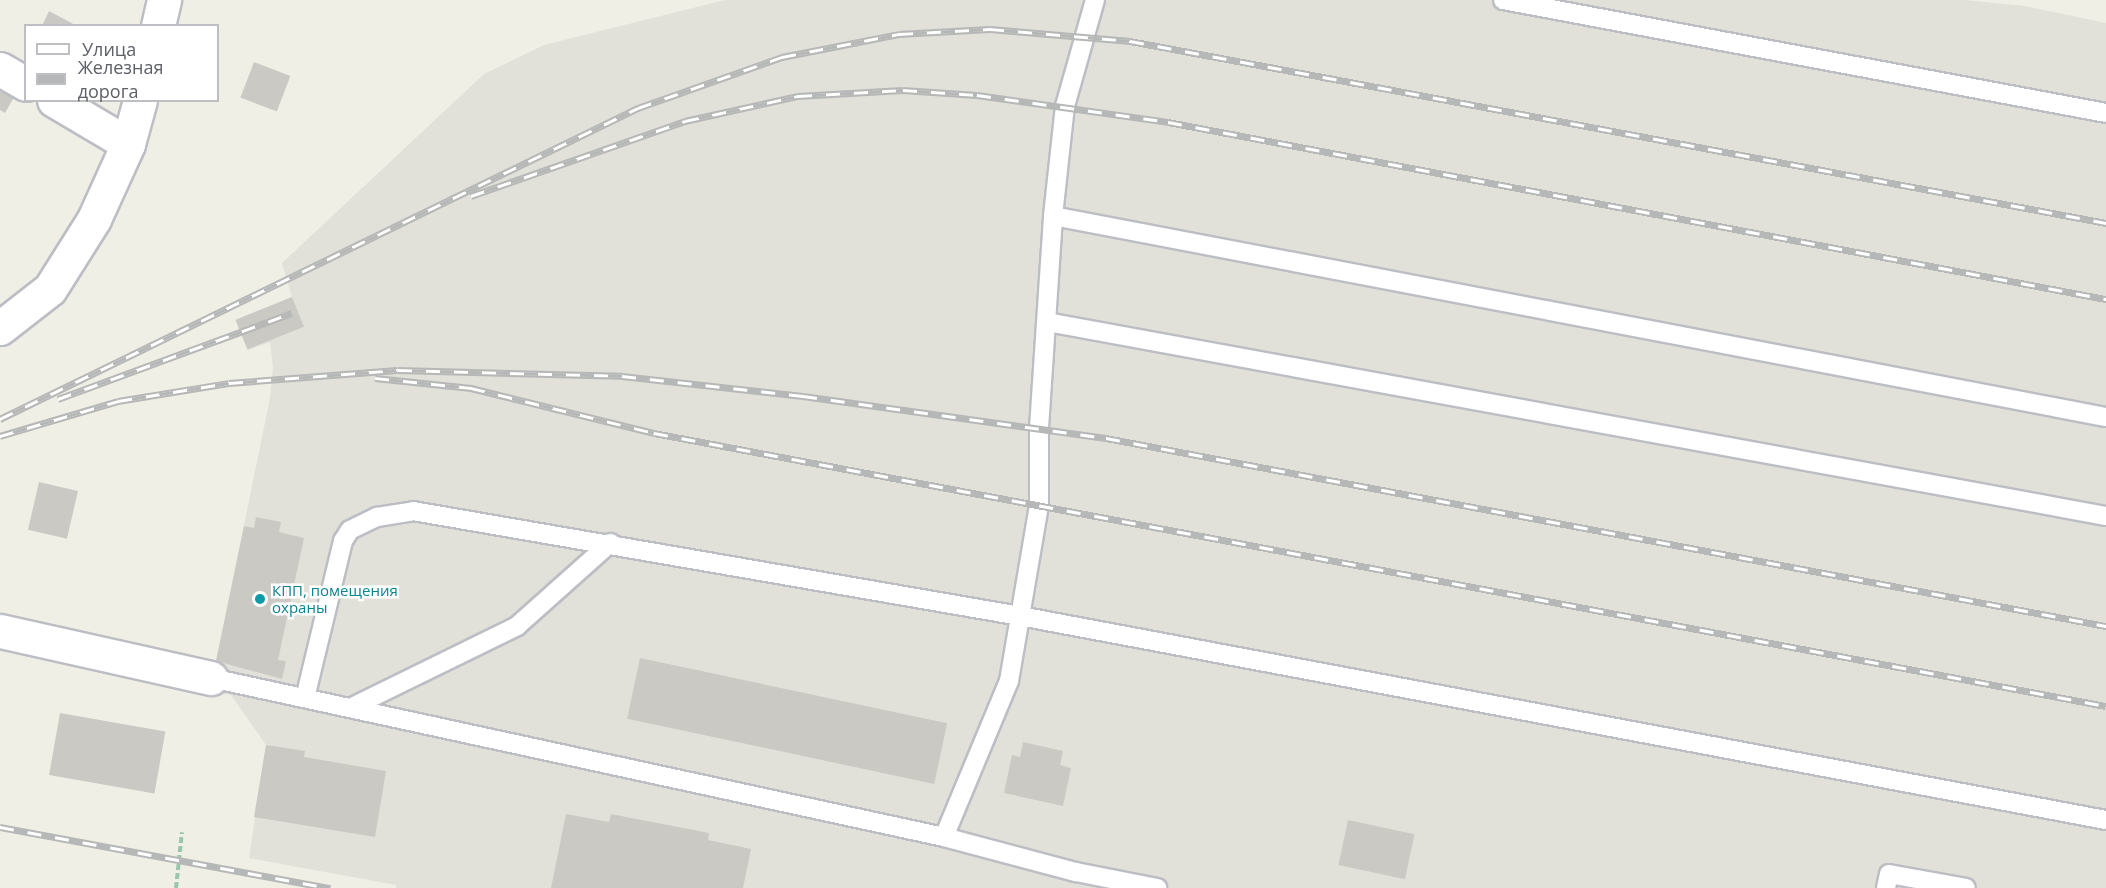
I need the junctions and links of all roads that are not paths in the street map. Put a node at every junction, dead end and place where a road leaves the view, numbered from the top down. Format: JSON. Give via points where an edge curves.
{"nodes":[{"id":1,"x":164,"y":0,"type":"edge"},
{"id":2,"x":1095,"y":0,"type":"edge"},
{"id":3,"x":1503,"y":0,"type":"edge"},
{"id":4,"x":158,"y":24,"type":"edge"},
{"id":5,"x":0,"y":69,"type":"edge"},
{"id":6,"x":24,"y":83,"type":"edge"},
{"id":7,"x":57,"y":102,"type":"edge"},
{"id":8,"x":139,"y":102,"type":"edge"},
{"id":9,"x":2106,"y":113,"type":"edge"},
{"id":10,"x":128,"y":144,"type":"junction"},
{"id":11,"x":1053,"y":216,"type":"junction"},
{"id":12,"x":1047,"y":322,"type":"junction"},
{"id":13,"x":0,"y":328,"type":"edge"},
{"id":14,"x":2106,"y":417,"type":"edge"},
{"id":15,"x":2106,"y":516,"type":"edge"},
{"id":16,"x":610,"y":543,"type":"junction"},
{"id":17,"x":1020,"y":616,"type":"junction"},
{"id":18,"x":0,"y":631,"type":"edge"},
{"id":19,"x":211,"y":678,"type":"joint"},
{"id":20,"x":305,"y":698,"type":"junction"},
{"id":21,"x":352,"y":707,"type":"junction"},
{"id":22,"x":2106,"y":820,"type":"edge"},
{"id":23,"x":944,"y":837,"type":"junction"},
{"id":24,"x":1157,"y":888,"type":"edge"},
{"id":25,"x":1886,"y":888,"type":"edge"},
{"id":26,"x":1966,"y":888,"type":"edge"}],
"edges":[{"from":1,"to":4,"type":"street"},
{"from":2,"to":11,"type":"lane","via":[[1065,106]]},
{"from":3,"to":9,"type":"lane"},
{"from":5,"to":6,"type":"street"},
{"from":7,"to":10,"type":"street"},
{"from":8,"to":10,"type":"street"},
{"from":10,"to":13,"type":"street","via":[[94,219],[50,289]]},
{"from":11,"to":12,"type":"lane"},
{"from":11,"to":14,"type":"lane"},
{"from":12,"to":15,"type":"lane"},
{"from":12,"to":17,"type":"lane","via":[[1039,506]]},
{"from":16,"to":17,"type":"lane"},
{"from":16,"to":20,"type":"lane","via":[[414,511],[392,512],[362,524],[343,540]]},
{"from":16,"to":21,"type":"lane","via":[[518,626]]},
{"from":17,"to":22,"type":"lane"},
{"from":17,"to":23,"type":"lane","via":[[1009,681]]},
{"from":18,"to":19,"type":"street"},
{"from":19,"to":20,"type":"lane"},
{"from":20,"to":21,"type":"lane"},
{"from":21,"to":23,"type":"lane"},
{"from":23,"to":24,"type":"lane","via":[[1076,872]]},
{"from":25,"to":26,"type":"lane","via":[[1889,874]]}]}
